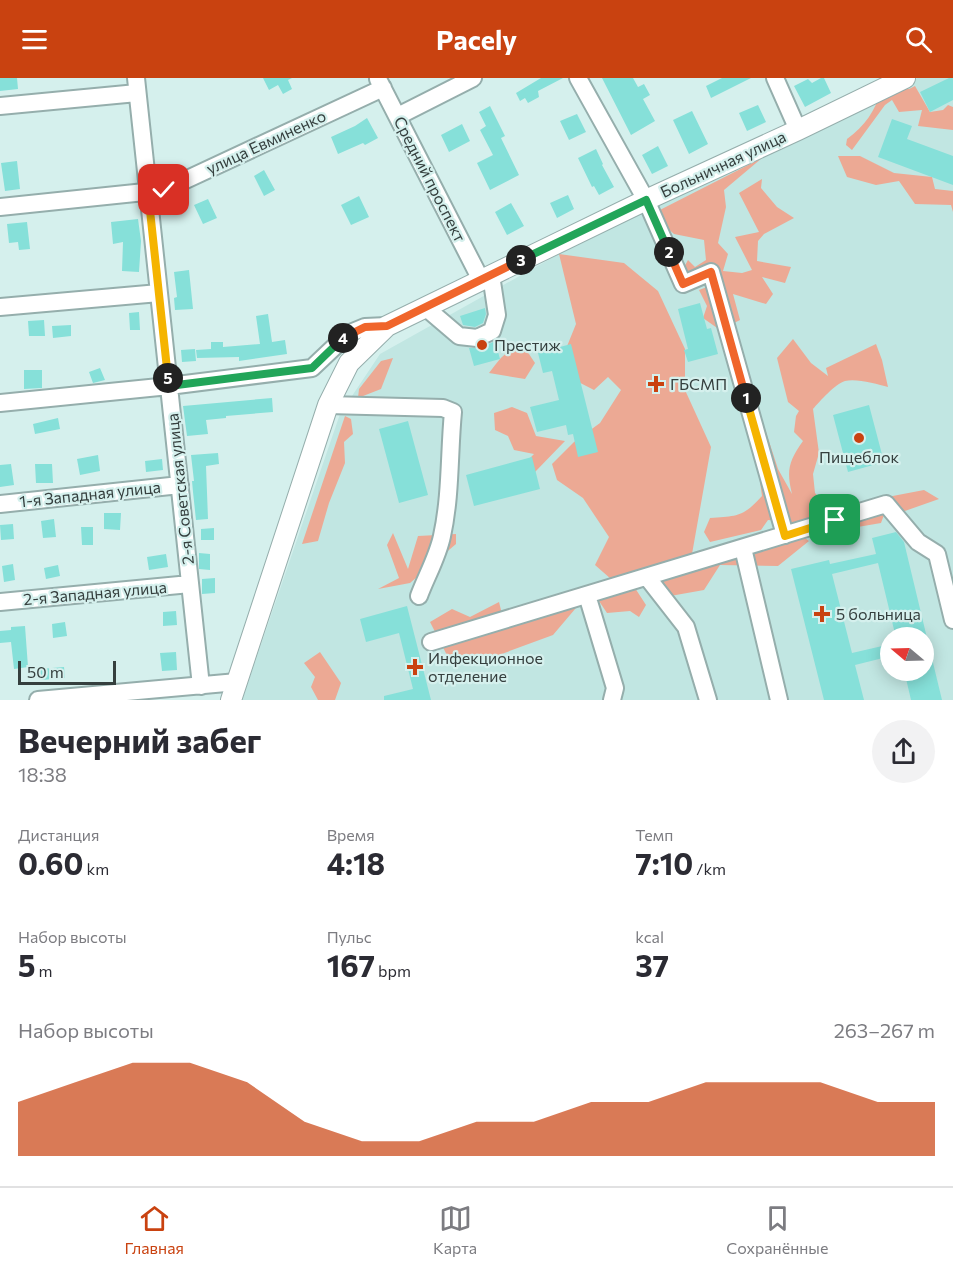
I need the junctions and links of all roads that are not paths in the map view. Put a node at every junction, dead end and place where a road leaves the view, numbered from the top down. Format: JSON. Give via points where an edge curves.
{"nodes":[{"id":1,"x":473,"y":78,"type":"edge"},
{"id":2,"x":578,"y":78,"type":"edge"},
{"id":3,"x":775,"y":78,"type":"edge"},
{"id":4,"x":905,"y":78,"type":"edge"},
{"id":5,"x":380,"y":83,"type":"edge"},
{"id":6,"x":137,"y":85,"type":"edge"},
{"id":7,"x":0,"y":106,"type":"edge"},
{"id":8,"x":398,"y":116,"type":"junction"},
{"id":9,"x":798,"y":130,"type":"junction"},
{"id":10,"x":148,"y":192,"type":"junction"},
{"id":11,"x":646,"y":200,"type":"junction"},
{"id":12,"x":0,"y":207,"type":"edge"},
{"id":13,"x":486,"y":278,"type":"junction"},
{"id":14,"x":159,"y":293,"type":"junction"},
{"id":15,"x":0,"y":307,"type":"edge"},
{"id":16,"x":425,"y":307,"type":"junction"},
{"id":17,"x":387,"y":326,"type":"junction"},
{"id":18,"x":169,"y":386,"type":"junction"},
{"id":19,"x":0,"y":403,"type":"edge"},
{"id":20,"x":328,"y":405,"type":"junction"},
{"id":21,"x":180,"y":485,"type":"junction"},
{"id":22,"x":0,"y":504,"type":"edge"},
{"id":23,"x":785,"y":536,"type":"junction"},
{"id":24,"x":743,"y":548,"type":"junction"},
{"id":25,"x":647,"y":577,"type":"junction"},
{"id":26,"x":190,"y":584,"type":"junction"},
{"id":27,"x":587,"y":595,"type":"junction"},
{"id":28,"x":418,"y":596,"type":"dead end"},
{"id":29,"x":0,"y":602,"type":"edge"},
{"id":30,"x":953,"y":620,"type":"edge"},
{"id":31,"x":431,"y":642,"type":"dead end"},
{"id":32,"x":201,"y":686,"type":"junction"},
{"id":33,"x":234,"y":691,"type":"edge"},
{"id":34,"x":38,"y":700,"type":"edge"},
{"id":35,"x":612,"y":700,"type":"edge"},
{"id":36,"x":708,"y":700,"type":"edge"},
{"id":37,"x":779,"y":700,"type":"edge"}],
"edges":[{"from":1,"to":8,"type":"street"},
{"from":2,"to":11,"type":"street"},
{"from":3,"to":9,"type":"street"},
{"from":4,"to":9,"type":"main road","name":"Больничная улица"},
{"from":5,"to":8,"type":"street","name":"Средний проспект"},
{"from":5,"to":10,"type":"street","name":"улица Евминенко","via":[[164,190]]},
{"from":6,"to":7,"type":"street"},
{"from":6,"to":10,"type":"street","name":"2-я Советская улица"},
{"from":8,"to":13,"type":"street","name":"Средний проспект"},
{"from":9,"to":11,"type":"main road","name":"Больничная улица"},
{"from":10,"to":12,"type":"street","name":"улица Евминенко"},
{"from":10,"to":14,"type":"street","name":"2-я Советская улица"},
{"from":11,"to":13,"type":"main road","name":"Больничная улица"},
{"from":11,"to":23,"type":"street","via":[[683,284],[711,272]]},
{"from":13,"to":16,"type":"main road","name":"Больничная улица"},
{"from":13,"to":16,"type":"street","name":"Средний проспект","via":[[497,315],[492,331],[477,338],[459,336]]},
{"from":14,"to":15,"type":"street"},
{"from":14,"to":18,"type":"street","name":"2-я Советская улица"},
{"from":16,"to":17,"type":"main road","name":"Больничная улица"},
{"from":17,"to":18,"type":"street","name":"Больничная улица","via":[[365,327],[348,334],[312,368]]},
{"from":17,"to":20,"type":"main road","via":[[349,363]]},
{"from":18,"to":19,"type":"street","name":"Больничная улица"},
{"from":18,"to":21,"type":"street","name":"2-я Советская улица"},
{"from":20,"to":28,"type":"street","via":[[443,408],[453,412],[442,539]]},
{"from":20,"to":33,"type":"main road"},
{"from":21,"to":22,"type":"street","name":"1-я Западная улица"},
{"from":21,"to":26,"type":"street","name":"2-я Советская улица"},
{"from":23,"to":24,"type":"street"},
{"from":23,"to":30,"type":"street","via":[[886,504],[918,542],[937,554]]},
{"from":24,"to":25,"type":"street"},
{"from":24,"to":37,"type":"street"},
{"from":25,"to":27,"type":"street"},
{"from":25,"to":36,"type":"street","via":[[686,627]]},
{"from":26,"to":29,"type":"street","name":"2-я Западная улица"},
{"from":26,"to":32,"type":"street","name":"2-я Советская улица"},
{"from":27,"to":31,"type":"street"},
{"from":27,"to":35,"type":"street","via":[[615,688]]},
{"from":32,"to":33,"type":"street"},
{"from":32,"to":34,"type":"street"}]}
